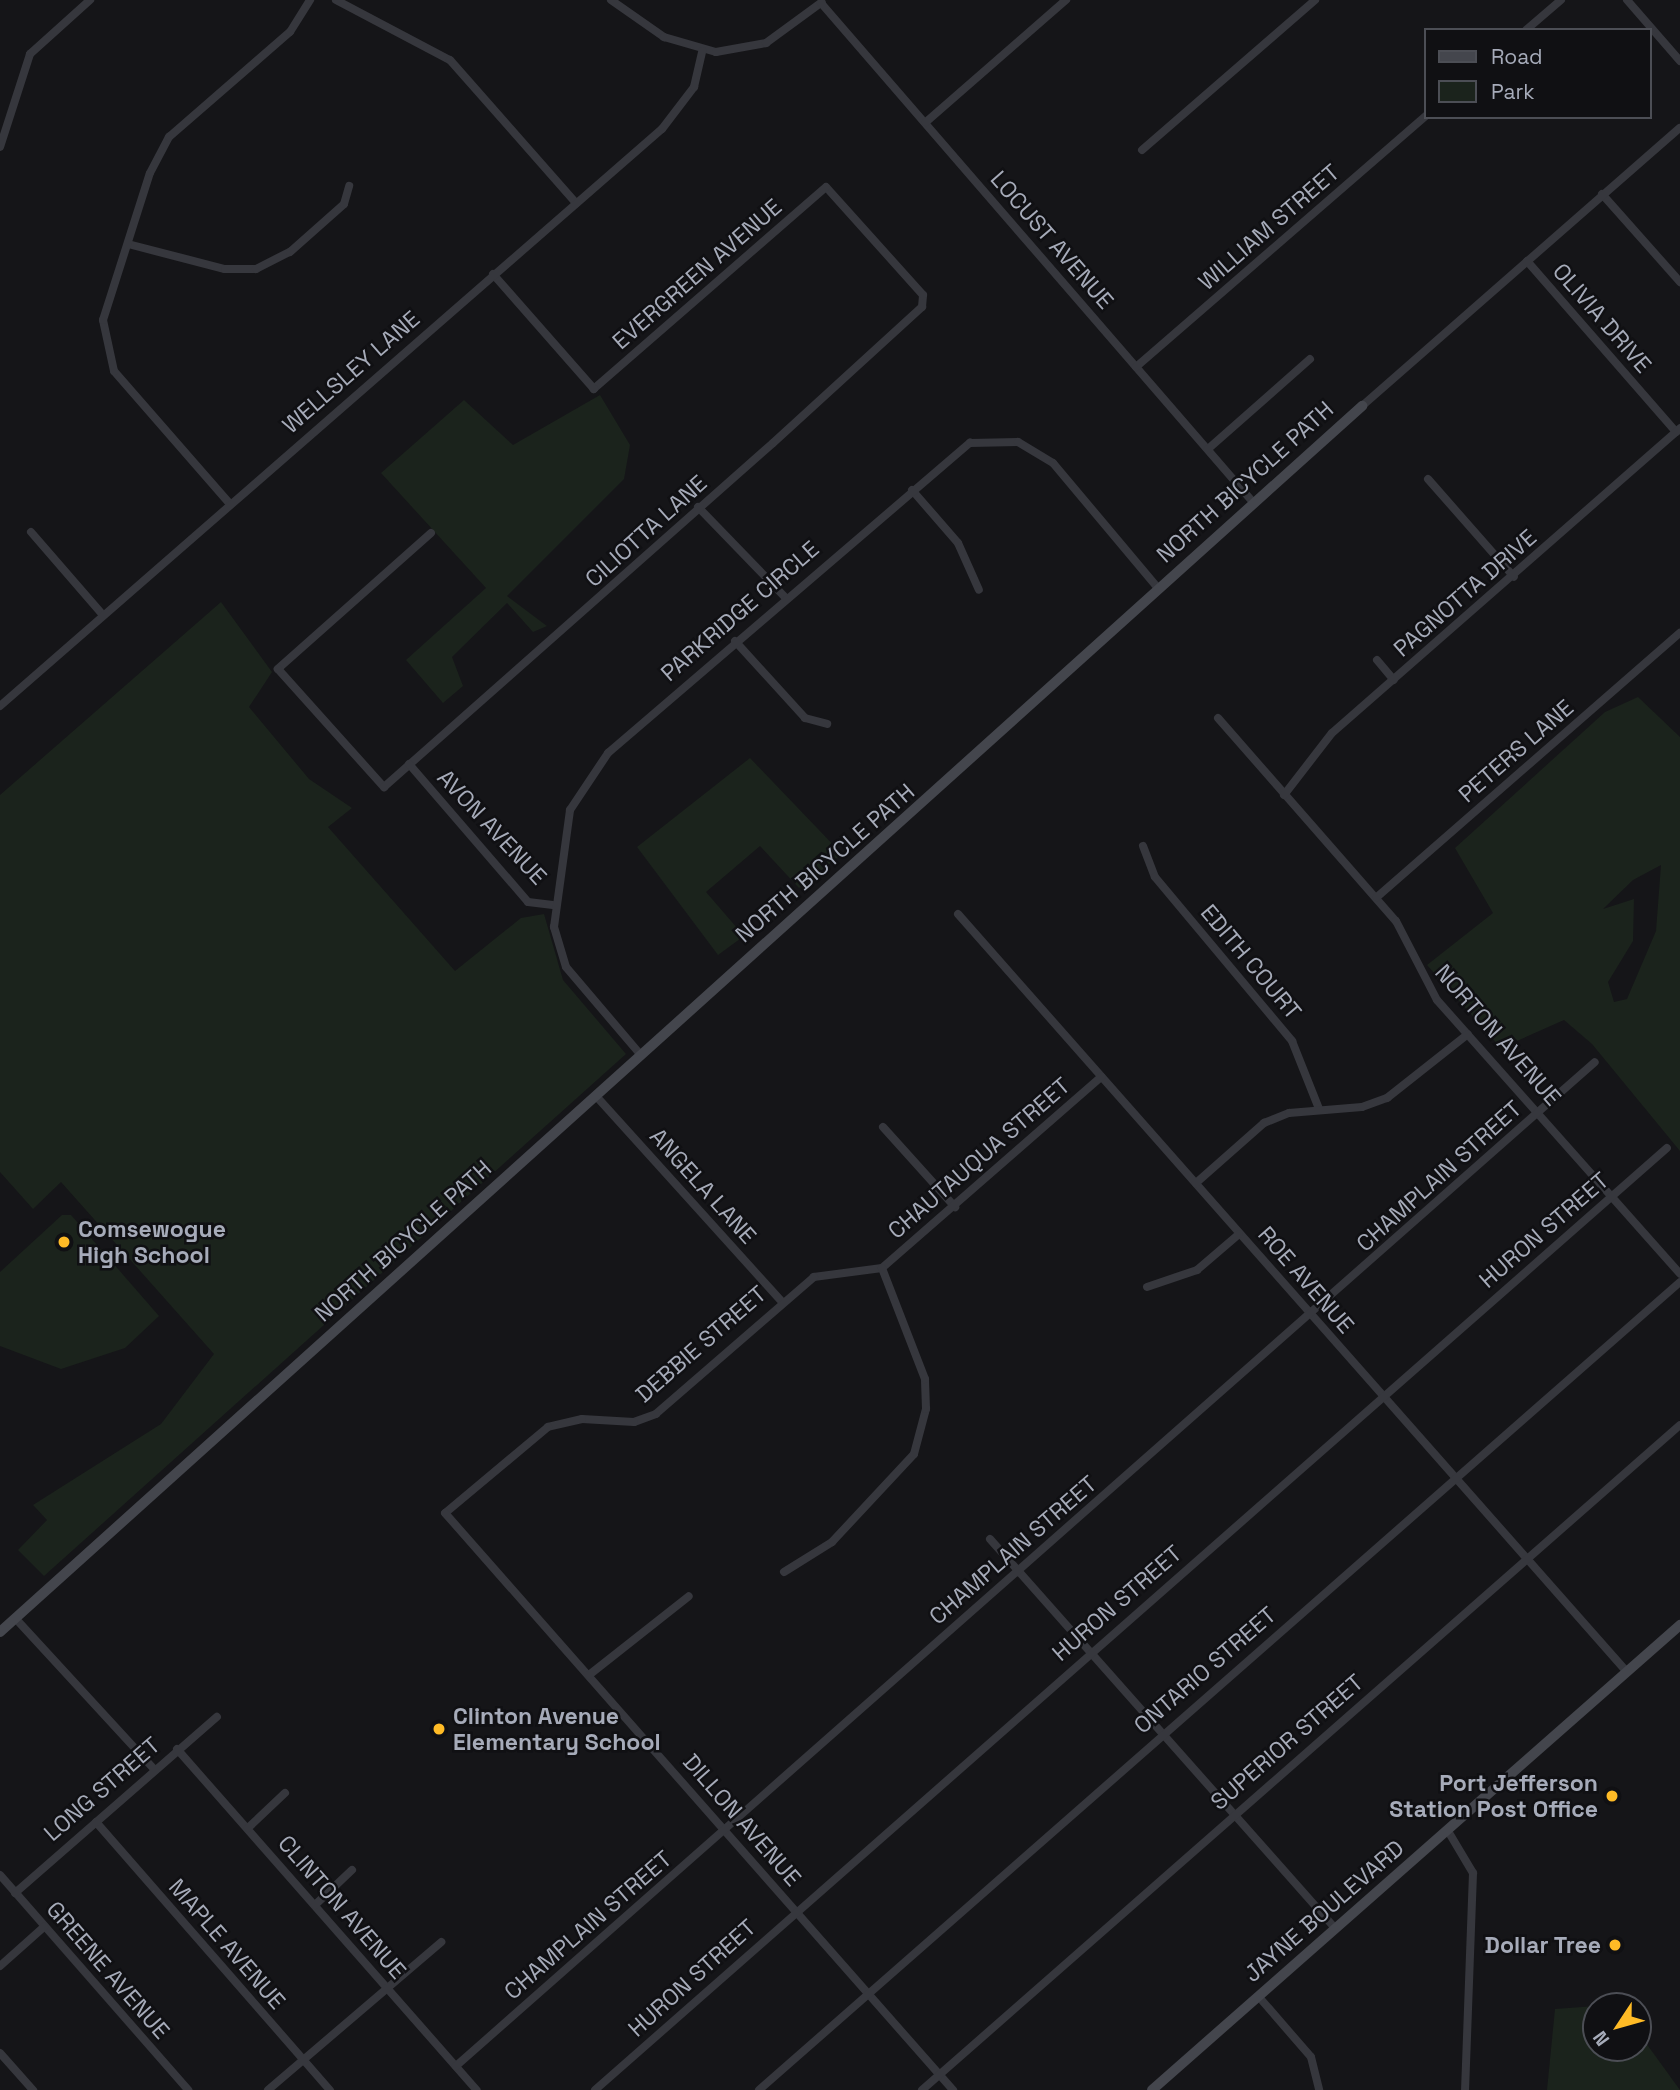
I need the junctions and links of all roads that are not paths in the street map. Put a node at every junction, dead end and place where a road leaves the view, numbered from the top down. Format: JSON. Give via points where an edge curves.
{"nodes":[{"id":1,"x":90,"y":0,"type":"edge"},
{"id":2,"x":310,"y":0,"type":"edge"},
{"id":3,"x":336,"y":0,"type":"edge"},
{"id":4,"x":611,"y":0,"type":"edge"},
{"id":5,"x":1066,"y":0,"type":"edge"},
{"id":6,"x":1315,"y":0,"type":"edge"},
{"id":7,"x":1561,"y":0,"type":"edge"},
{"id":8,"x":1627,"y":0,"type":"edge"},
{"id":9,"x":823,"y":2,"type":"edge"},
{"id":10,"x":1528,"y":28,"type":"edge"},
{"id":11,"x":1651,"y":28,"type":"edge"},
{"id":12,"x":1652,"y":29,"type":"edge"},
{"id":13,"x":702,"y":51,"type":"junction"},
{"id":14,"x":1680,"y":61,"type":"edge"},
{"id":15,"x":1424,"y":118,"type":"edge"},
{"id":16,"x":926,"y":122,"type":"junction"},
{"id":17,"x":1680,"y":128,"type":"edge"},
{"id":18,"x":0,"y":147,"type":"edge"},
{"id":19,"x":1142,"y":150,"type":"dead end"},
{"id":20,"x":349,"y":186,"type":"dead end"},
{"id":21,"x":1602,"y":194,"type":"junction"},
{"id":22,"x":576,"y":203,"type":"junction"},
{"id":23,"x":128,"y":244,"type":"junction"},
{"id":24,"x":1527,"y":261,"type":"junction"},
{"id":25,"x":493,"y":274,"type":"junction"},
{"id":26,"x":1680,"y":282,"type":"edge"},
{"id":27,"x":923,"y":296,"type":"joint"},
{"id":28,"x":1310,"y":359,"type":"dead end"},
{"id":29,"x":1136,"y":368,"type":"junction"},
{"id":30,"x":1362,"y":406,"type":"joint"},
{"id":31,"x":1678,"y":430,"type":"edge"},
{"id":32,"x":1208,"y":449,"type":"junction"},
{"id":33,"x":1431,"y":482,"type":"dead end"},
{"id":34,"x":912,"y":490,"type":"junction"},
{"id":35,"x":1253,"y":502,"type":"junction"},
{"id":36,"x":230,"y":504,"type":"junction"},
{"id":37,"x":698,"y":508,"type":"junction"},
{"id":38,"x":31,"y":532,"type":"dead end"},
{"id":39,"x":431,"y":533,"type":"dead end"},
{"id":40,"x":1514,"y":577,"type":"junction"},
{"id":41,"x":1158,"y":588,"type":"junction"},
{"id":42,"x":979,"y":590,"type":"dead end"},
{"id":43,"x":785,"y":597,"type":"junction"},
{"id":44,"x":103,"y":615,"type":"junction"},
{"id":45,"x":1680,"y":633,"type":"edge"},
{"id":46,"x":735,"y":641,"type":"junction"},
{"id":47,"x":1377,"y":660,"type":"dead end"},
{"id":48,"x":1395,"y":680,"type":"junction"},
{"id":49,"x":0,"y":706,"type":"edge"},
{"id":50,"x":1219,"y":718,"type":"dead end"},
{"id":51,"x":827,"y":724,"type":"dead end"},
{"id":52,"x":409,"y":764,"type":"junction"},
{"id":53,"x":1284,"y":795,"type":"junction"},
{"id":54,"x":1143,"y":845,"type":"dead end"},
{"id":55,"x":1377,"y":897,"type":"junction"},
{"id":56,"x":554,"y":905,"type":"junction"},
{"id":57,"x":958,"y":914,"type":"dead end"},
{"id":58,"x":1468,"y":1034,"type":"junction"},
{"id":59,"x":640,"y":1055,"type":"junction"},
{"id":60,"x":1595,"y":1062,"type":"dead end"},
{"id":61,"x":1101,"y":1077,"type":"junction"},
{"id":62,"x":596,"y":1096,"type":"junction"},
{"id":63,"x":1319,"y":1109,"type":"junction"},
{"id":64,"x":1538,"y":1112,"type":"junction"},
{"id":65,"x":883,"y":1127,"type":"dead end"},
{"id":66,"x":1667,"y":1148,"type":"dead end"},
{"id":67,"x":1196,"y":1183,"type":"junction"},
{"id":68,"x":1612,"y":1197,"type":"junction"},
{"id":69,"x":955,"y":1208,"type":"junction"},
{"id":70,"x":1239,"y":1234,"type":"junction"},
{"id":71,"x":881,"y":1268,"type":"junction"},
{"id":72,"x":1680,"y":1274,"type":"edge"},
{"id":73,"x":1680,"y":1282,"type":"edge"},
{"id":74,"x":1147,"y":1287,"type":"dead end"},
{"id":75,"x":781,"y":1301,"type":"junction"},
{"id":76,"x":1312,"y":1316,"type":"junction"},
{"id":77,"x":1382,"y":1396,"type":"junction"},
{"id":78,"x":1680,"y":1425,"type":"edge"},
{"id":79,"x":1456,"y":1478,"type":"junction"},
{"id":80,"x":445,"y":1513,"type":"joint"},
{"id":81,"x":990,"y":1539,"type":"dead end"},
{"id":82,"x":1527,"y":1560,"type":"junction"},
{"id":83,"x":1018,"y":1570,"type":"junction"},
{"id":84,"x":784,"y":1572,"type":"dead end"},
{"id":85,"x":689,"y":1596,"type":"dead end"},
{"id":86,"x":16,"y":1619,"type":"junction"},
{"id":87,"x":1680,"y":1625,"type":"edge"},
{"id":88,"x":0,"y":1633,"type":"edge"},
{"id":89,"x":1090,"y":1652,"type":"junction"},
{"id":90,"x":1626,"y":1671,"type":"junction"},
{"id":91,"x":589,"y":1675,"type":"junction"},
{"id":92,"x":217,"y":1717,"type":"dead end"},
{"id":93,"x":1160,"y":1734,"type":"junction"},
{"id":94,"x":177,"y":1749,"type":"junction"},
{"id":95,"x":154,"y":1769,"type":"junction"},
{"id":96,"x":285,"y":1793,"type":"dead end"},
{"id":97,"x":1231,"y":1815,"type":"junction"},
{"id":98,"x":96,"y":1822,"type":"junction"},
{"id":99,"x":248,"y":1828,"type":"junction"},
{"id":100,"x":726,"y":1830,"type":"junction"},
{"id":101,"x":1448,"y":1831,"type":"junction"},
{"id":102,"x":352,"y":1870,"type":"dead end"},
{"id":103,"x":0,"y":1875,"type":"edge"},
{"id":104,"x":15,"y":1893,"type":"junction"},
{"id":105,"x":315,"y":1905,"type":"junction"},
{"id":106,"x":796,"y":1910,"type":"junction"},
{"id":107,"x":44,"y":1927,"type":"junction"},
{"id":108,"x":1334,"y":1927,"type":"junction"},
{"id":109,"x":441,"y":1942,"type":"dead end"},
{"id":110,"x":0,"y":1966,"type":"edge"},
{"id":111,"x":386,"y":1987,"type":"junction"},
{"id":112,"x":869,"y":1995,"type":"junction"},
{"id":113,"x":1259,"y":1997,"type":"junction"},
{"id":114,"x":0,"y":2053,"type":"edge"},
{"id":115,"x":303,"y":2061,"type":"junction"},
{"id":116,"x":456,"y":2066,"type":"junction"},
{"id":117,"x":939,"y":2075,"type":"junction"},
{"id":118,"x":33,"y":2090,"type":"edge"},
{"id":119,"x":188,"y":2090,"type":"edge"},
{"id":120,"x":268,"y":2090,"type":"edge"},
{"id":121,"x":330,"y":2090,"type":"edge"},
{"id":122,"x":477,"y":2090,"type":"edge"},
{"id":123,"x":595,"y":2090,"type":"edge"},
{"id":124,"x":759,"y":2090,"type":"edge"},
{"id":125,"x":922,"y":2090,"type":"edge"},
{"id":126,"x":953,"y":2090,"type":"edge"},
{"id":127,"x":1152,"y":2090,"type":"edge"},
{"id":128,"x":1320,"y":2090,"type":"edge"},
{"id":129,"x":1465,"y":2090,"type":"edge"}],
"edges":[{"from":1,"to":18,"type":"street","via":[[30,54]]},
{"from":2,"to":23,"type":"street","via":[[290,32],[169,137]]},
{"from":3,"to":22,"type":"street","via":[[450,60]]},
{"from":4,"to":13,"type":"street","via":[[664,37]]},
{"from":5,"to":16,"type":"street"},
{"from":6,"to":19,"type":"street"},
{"from":7,"to":10,"type":"street"},
{"from":8,"to":11,"type":"street"},
{"from":9,"to":13,"type":"street","via":[[766,43]]},
{"from":9,"to":16,"type":"street","name":"LOCUST AVENUE"},
{"from":12,"to":14,"type":"street"},
{"from":13,"to":22,"type":"street","name":"WELLSLEY LANE","via":[[694,87],[676,113]]},
{"from":15,"to":29,"type":"street","name":"WILLIAM STREET"},
{"from":16,"to":29,"type":"street","name":"LOCUST AVENUE"},
{"from":17,"to":21,"type":"street","name":"NORTH BICYCLE PATH"},
{"from":20,"to":23,"type":"street","via":[[344,204],[290,252],[256,269],[225,269]]},
{"from":21,"to":24,"type":"street","name":"NORTH BICYCLE PATH"},
{"from":21,"to":26,"type":"street"},
{"from":22,"to":25,"type":"street","name":"WELLSLEY LANE"},
{"from":23,"to":36,"type":"street","via":[[103,320],[107,354],[120,379]]},
{"from":24,"to":30,"type":"street","name":"NORTH BICYCLE PATH"},
{"from":24,"to":31,"type":"street","name":"OLIVIA DRIVE"},
{"from":25,"to":27,"type":"street","name":"EVERGREEN AVENUE","via":[[594,389],[826,187]]},
{"from":25,"to":36,"type":"street","name":"WELLSLEY LANE"},
{"from":27,"to":37,"type":"street","name":"CILIOTTA LANE","via":[[922,307]]},
{"from":28,"to":32,"type":"street"},
{"from":29,"to":32,"type":"street","name":"LOCUST AVENUE"},
{"from":30,"to":35,"type":"street","name":"NORTH BICYCLE PATH"},
{"from":31,"to":40,"type":"street","name":"PAGNOTTA DRIVE"},
{"from":32,"to":35,"type":"street","name":"LOCUST AVENUE"},
{"from":33,"to":40,"type":"street"},
{"from":34,"to":41,"type":"street","name":"PARKRIDGE CIRCLE","via":[[970,443],[1018,442],[1053,463]]},
{"from":34,"to":42,"type":"street","via":[[958,543]]},
{"from":34,"to":43,"type":"street","name":"PARKRIDGE CIRCLE"},
{"from":35,"to":41,"type":"street","name":"NORTH BICYCLE PATH"},
{"from":36,"to":44,"type":"street","name":"WELLSLEY LANE"},
{"from":37,"to":43,"type":"street"},
{"from":37,"to":52,"type":"street","name":"CILIOTTA LANE"},
{"from":38,"to":44,"type":"street"},
{"from":39,"to":52,"type":"street","name":"CILIOTTA LANE","via":[[278,669],[384,787]]},
{"from":40,"to":48,"type":"street","name":"PAGNOTTA DRIVE"},
{"from":41,"to":59,"type":"street","name":"NORTH BICYCLE PATH"},
{"from":43,"to":46,"type":"street","name":"PARKRIDGE CIRCLE"},
{"from":44,"to":49,"type":"street","name":"WELLSLEY LANE"},
{"from":45,"to":55,"type":"street","name":"PETERS LANE"},
{"from":46,"to":51,"type":"street","via":[[805,718]]},
{"from":46,"to":56,"type":"street","name":"PARKRIDGE CIRCLE","via":[[590,772],[570,810]]},
{"from":47,"to":48,"type":"street"},
{"from":48,"to":53,"type":"street","name":"PAGNOTTA DRIVE","via":[[1332,733]]},
{"from":50,"to":53,"type":"street","name":"NORTON AVENUE"},
{"from":52,"to":56,"type":"street","name":"AVON AVENUE","via":[[528,902]]},
{"from":53,"to":55,"type":"street","name":"NORTON AVENUE"},
{"from":54,"to":63,"type":"street","name":"EDITH COURT","via":[[1155,877],[1292,1041]]},
{"from":55,"to":58,"type":"street","name":"NORTON AVENUE","via":[[1404,934],[1422,980]]},
{"from":56,"to":59,"type":"street","name":"PARKRIDGE CIRCLE","via":[[566,967]]},
{"from":57,"to":61,"type":"street","name":"ROE AVENUE"},
{"from":58,"to":63,"type":"street","via":[[1387,1098],[1362,1107]]},
{"from":58,"to":64,"type":"street","name":"NORTON AVENUE"},
{"from":59,"to":62,"type":"street","name":"NORTH BICYCLE PATH"},
{"from":60,"to":64,"type":"street","name":"CHAMPLAIN STREET"},
{"from":61,"to":67,"type":"street","name":"ROE AVENUE"},
{"from":61,"to":69,"type":"street","name":"CHAUTAUQUA STREET"},
{"from":62,"to":75,"type":"street","name":"ANGELA LANE"},
{"from":62,"to":86,"type":"street","name":"NORTH BICYCLE PATH"},
{"from":63,"to":67,"type":"street","via":[[1264,1123]]},
{"from":64,"to":68,"type":"street","name":"NORTON AVENUE"},
{"from":64,"to":76,"type":"street","name":"CHAMPLAIN STREET"},
{"from":65,"to":69,"type":"street"},
{"from":66,"to":68,"type":"street","name":"HURON STREET"},
{"from":67,"to":70,"type":"street","name":"ROE AVENUE"},
{"from":68,"to":72,"type":"street","name":"NORTON AVENUE"},
{"from":68,"to":77,"type":"street","name":"HURON STREET"},
{"from":69,"to":71,"type":"street","name":"CHAUTAUQUA STREET"},
{"from":70,"to":74,"type":"street","via":[[1198,1270]]},
{"from":70,"to":76,"type":"street","name":"ROE AVENUE"},
{"from":71,"to":75,"type":"street","name":"DEBBIE STREET","via":[[814,1277]]},
{"from":71,"to":84,"type":"street","via":[[915,1339],[925,1379],[926,1409],[914,1454],[832,1542]]},
{"from":73,"to":79,"type":"street","name":"ONTARIO STREET"},
{"from":75,"to":80,"type":"street","name":"DEBBIE STREET","via":[[656,1414],[634,1422],[582,1419],[548,1427]]},
{"from":76,"to":77,"type":"street","name":"ROE AVENUE"},
{"from":76,"to":83,"type":"street","name":"CHAMPLAIN STREET"},
{"from":77,"to":79,"type":"street","name":"ROE AVENUE"},
{"from":77,"to":89,"type":"street","name":"HURON STREET"},
{"from":78,"to":82,"type":"street","name":"SUPERIOR STREET"},
{"from":79,"to":82,"type":"street","name":"ROE AVENUE"},
{"from":79,"to":93,"type":"street","name":"ONTARIO STREET"},
{"from":80,"to":91,"type":"street","name":"DILLON AVENUE"},
{"from":81,"to":83,"type":"street"},
{"from":82,"to":90,"type":"street","name":"ROE AVENUE"},
{"from":82,"to":97,"type":"street","name":"SUPERIOR STREET"},
{"from":83,"to":89,"type":"street"},
{"from":83,"to":100,"type":"street","name":"CHAMPLAIN STREET"},
{"from":85,"to":91,"type":"street"},
{"from":86,"to":88,"type":"street","name":"NORTH BICYCLE PATH"},
{"from":86,"to":95,"type":"street"},
{"from":87,"to":90,"type":"street","name":"JAYNE BOULEVARD"},
{"from":89,"to":93,"type":"street"},
{"from":89,"to":106,"type":"street","name":"HURON STREET"},
{"from":90,"to":101,"type":"street","name":"JAYNE BOULEVARD"},
{"from":91,"to":100,"type":"street","name":"DILLON AVENUE"},
{"from":92,"to":94,"type":"street","name":"LONG STREET"},
{"from":93,"to":97,"type":"street"},
{"from":93,"to":112,"type":"street","name":"ONTARIO STREET"},
{"from":94,"to":95,"type":"street","name":"LONG STREET"},
{"from":94,"to":99,"type":"street","name":"CLINTON AVENUE"},
{"from":95,"to":98,"type":"street","name":"LONG STREET"},
{"from":96,"to":99,"type":"street"},
{"from":97,"to":108,"type":"street"},
{"from":97,"to":117,"type":"street","name":"SUPERIOR STREET"},
{"from":98,"to":104,"type":"street","name":"LONG STREET"},
{"from":98,"to":115,"type":"street","name":"MAPLE AVENUE"},
{"from":99,"to":105,"type":"street","name":"CLINTON AVENUE"},
{"from":100,"to":106,"type":"street","name":"DILLON AVENUE"},
{"from":100,"to":116,"type":"street","name":"CHAMPLAIN STREET"},
{"from":101,"to":108,"type":"street","name":"JAYNE BOULEVARD"},
{"from":101,"to":129,"type":"street","via":[[1473,1873]]},
{"from":102,"to":105,"type":"street"},
{"from":103,"to":104,"type":"street","name":"GREENE AVENUE"},
{"from":104,"to":107,"type":"street","name":"GREENE AVENUE"},
{"from":105,"to":111,"type":"street","name":"CLINTON AVENUE"},
{"from":106,"to":112,"type":"street","name":"DILLON AVENUE"},
{"from":106,"to":123,"type":"street","name":"HURON STREET"},
{"from":107,"to":110,"type":"street"},
{"from":107,"to":119,"type":"street","name":"GREENE AVENUE"},
{"from":108,"to":113,"type":"street","name":"JAYNE BOULEVARD"},
{"from":109,"to":111,"type":"street"},
{"from":111,"to":115,"type":"street"},
{"from":111,"to":116,"type":"street","name":"CLINTON AVENUE"},
{"from":112,"to":117,"type":"street","name":"DILLON AVENUE"},
{"from":112,"to":124,"type":"street","name":"ONTARIO STREET"},
{"from":113,"to":127,"type":"street","name":"JAYNE BOULEVARD"},
{"from":113,"to":128,"type":"street","via":[[1311,2057]]},
{"from":114,"to":118,"type":"street"},
{"from":115,"to":120,"type":"street"},
{"from":115,"to":121,"type":"street","name":"MAPLE AVENUE"},
{"from":116,"to":122,"type":"street","name":"CLINTON AVENUE"},
{"from":117,"to":125,"type":"street","name":"SUPERIOR STREET"},
{"from":117,"to":126,"type":"street","name":"DILLON AVENUE"}]}
